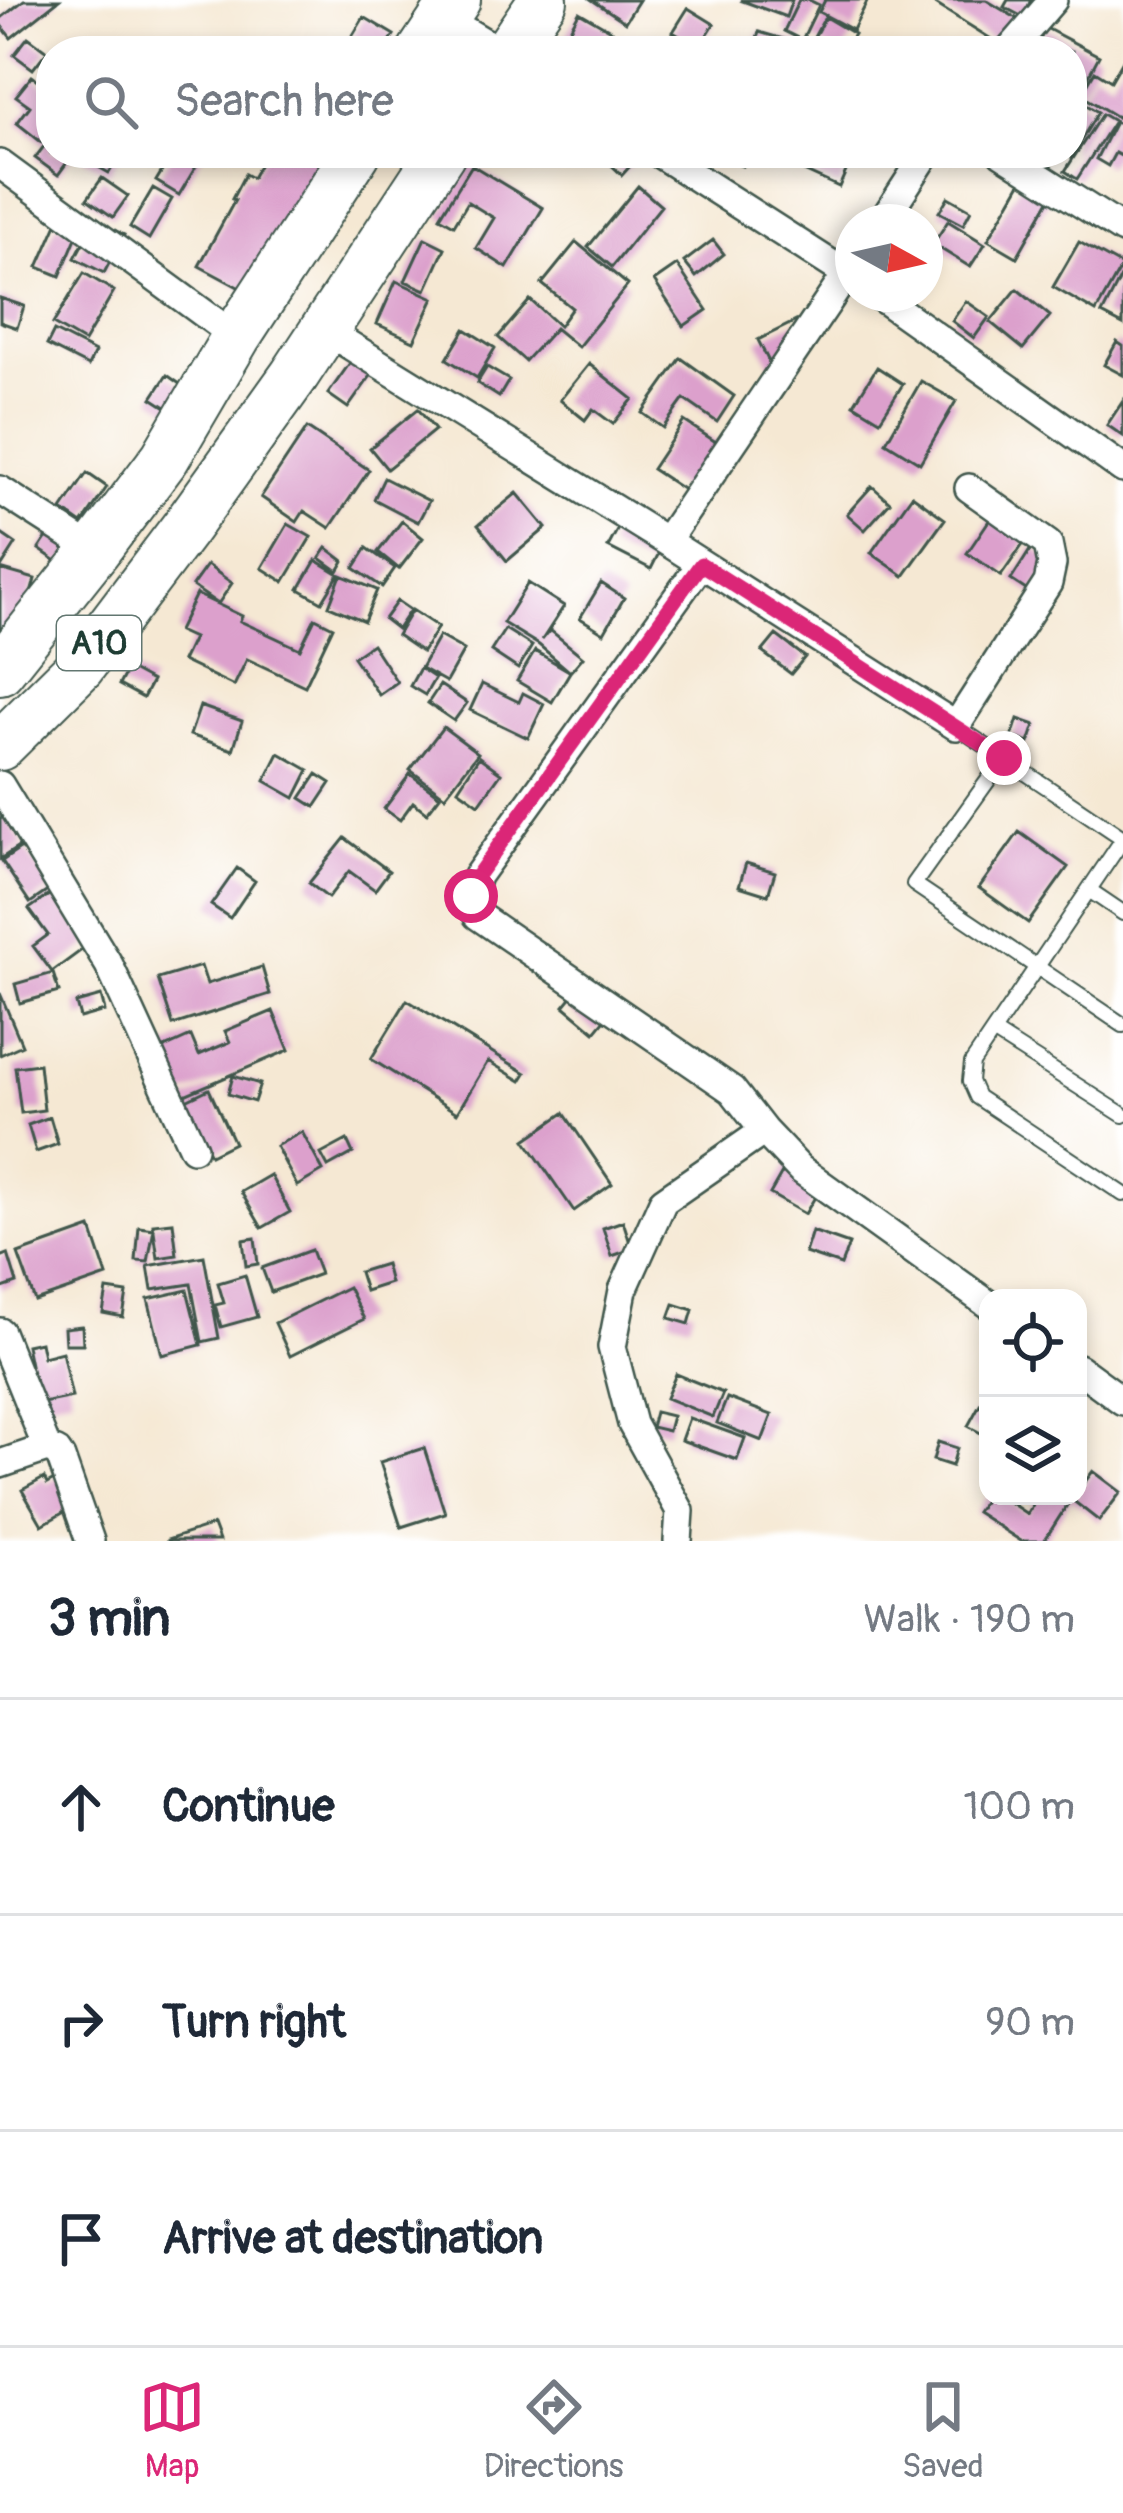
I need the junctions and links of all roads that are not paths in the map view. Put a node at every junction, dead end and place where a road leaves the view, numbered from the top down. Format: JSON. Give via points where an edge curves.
{"nodes":[{"id":1,"x":543,"y":0,"type":"edge"},
{"id":2,"x":1053,"y":0,"type":"edge"},
{"id":3,"x":440,"y":23,"type":"edge"},
{"id":4,"x":467,"y":36,"type":"edge"},
{"id":5,"x":518,"y":36,"type":"edge"},
{"id":6,"x":1022,"y":36,"type":"edge"},
{"id":7,"x":0,"y":164,"type":"edge"},
{"id":8,"x":346,"y":168,"type":"edge"},
{"id":9,"x":431,"y":168,"type":"edge"},
{"id":10,"x":682,"y":168,"type":"edge"},
{"id":11,"x":917,"y":168,"type":"edge"},
{"id":12,"x":1026,"y":168,"type":"edge"},
{"id":13,"x":894,"y":204,"type":"edge"},
{"id":14,"x":1123,"y":230,"type":"edge"},
{"id":15,"x":835,"y":262,"type":"edge"},
{"id":16,"x":835,"y":295,"type":"edge"},
{"id":17,"x":901,"y":312,"type":"edge"},
{"id":18,"x":325,"y":330,"type":"junction"},
{"id":19,"x":236,"y":337,"type":"junction"},
{"id":20,"x":1123,"y":469,"type":"edge"},
{"id":21,"x":969,"y":488,"type":"dead end"},
{"id":22,"x":0,"y":490,"type":"edge"},
{"id":23,"x":666,"y":542,"type":"junction"},
{"id":24,"x":95,"y":551,"type":"junction"},
{"id":25,"x":701,"y":564,"type":"junction"},
{"id":26,"x":0,"y":670,"type":"edge"},
{"id":27,"x":956,"y":726,"type":"junction"},
{"id":28,"x":0,"y":746,"type":"edge"},
{"id":29,"x":1004,"y":758,"type":"junction"},
{"id":30,"x":0,"y":785,"type":"edge"},
{"id":31,"x":1123,"y":839,"type":"edge"},
{"id":32,"x":1089,"y":890,"type":"junction"},
{"id":33,"x":1123,"y":913,"type":"edge"},
{"id":34,"x":1036,"y":968,"type":"junction"},
{"id":35,"x":1123,"y":1025,"type":"edge"},
{"id":36,"x":993,"y":1032,"type":"junction"},
{"id":37,"x":1123,"y":1115,"type":"edge"},
{"id":38,"x":764,"y":1131,"type":"junction"},
{"id":39,"x":193,"y":1148,"type":"dead end"},
{"id":40,"x":1123,"y":1194,"type":"edge"},
{"id":41,"x":979,"y":1298,"type":"edge"},
{"id":42,"x":0,"y":1332,"type":"edge"},
{"id":43,"x":1087,"y":1375,"type":"edge"},
{"id":44,"x":1123,"y":1401,"type":"edge"},
{"id":45,"x":47,"y":1448,"type":"junction"},
{"id":46,"x":0,"y":1464,"type":"edge"},
{"id":47,"x":90,"y":1541,"type":"edge"},
{"id":48,"x":678,"y":1541,"type":"edge"}],
"edges":[{"from":1,"to":5,"type":"highway"},
{"from":2,"to":6,"type":"street"},
{"from":3,"to":4,"type":"street"},
{"from":7,"to":19,"type":"street"},
{"from":8,"to":19,"type":"highway","number":"A10"},
{"from":9,"to":18,"type":"highway","number":"A10"},
{"from":10,"to":15,"type":"street"},
{"from":11,"to":13,"type":"street"},
{"from":12,"to":14,"type":"street"},
{"from":16,"to":23,"type":"street"},
{"from":17,"to":20,"type":"street"},
{"from":18,"to":23,"type":"street"},
{"from":18,"to":28,"type":"highway","number":"A10","via":[[80,668]]},
{"from":19,"to":24,"type":"highway","number":"A10","via":[[165,458]]},
{"from":21,"to":27,"type":"street","via":[[1048,544],[1052,563],[1048,583]]},
{"from":22,"to":24,"type":"street"},
{"from":23,"to":25,"type":"street"},
{"from":24,"to":26,"type":"highway","number":"A10"},
{"from":25,"to":27,"type":"street"},
{"from":25,"to":38,"type":"street","via":[[477,876],[471,896],[477,915],[732,1090]]},
{"from":27,"to":29,"type":"lane"},
{"from":29,"to":31,"type":"lane"},
{"from":29,"to":34,"type":"lane","via":[[914,884]]},
{"from":30,"to":39,"type":"street","via":[[109,965]]},
{"from":31,"to":32,"type":"lane"},
{"from":32,"to":33,"type":"lane"},
{"from":32,"to":34,"type":"lane"},
{"from":34,"to":35,"type":"lane"},
{"from":34,"to":36,"type":"lane"},
{"from":36,"to":37,"type":"lane"},
{"from":36,"to":40,"type":"lane","via":[[972,1063],[977,1097]]},
{"from":38,"to":41,"type":"street","via":[[800,1169]]},
{"from":38,"to":48,"type":"street","via":[[663,1201],[623,1290],[612,1348],[632,1424],[680,1511]]},
{"from":42,"to":45,"type":"street"},
{"from":43,"to":44,"type":"street"},
{"from":45,"to":46,"type":"street"},
{"from":45,"to":47,"type":"street","via":[[62,1458]]}]}
